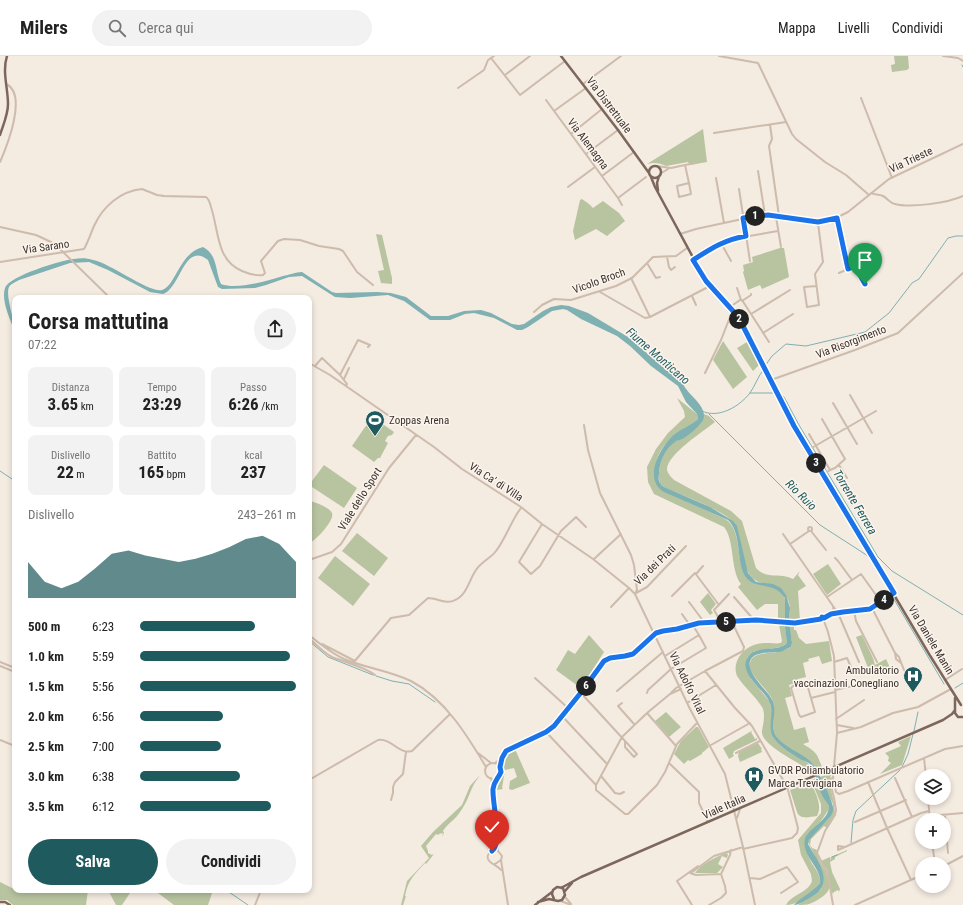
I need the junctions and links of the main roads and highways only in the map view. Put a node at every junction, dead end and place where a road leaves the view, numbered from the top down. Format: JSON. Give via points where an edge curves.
{"nodes":[{"id":1,"x":7,"y":56,"type":"edge"},
{"id":2,"x":562,"y":56,"type":"edge"},
{"id":3,"x":0,"y":135,"type":"edge"},
{"id":4,"x":640,"y":162,"type":"junction"},
{"id":5,"x":650,"y":167,"type":"junction"},
{"id":6,"x":649,"y":173,"type":"junction"},
{"id":7,"x":660,"y":175,"type":"junction"},
{"id":8,"x":651,"y":177,"type":"junction"},
{"id":9,"x":659,"y":195,"type":"junction"},
{"id":10,"x":954,"y":695,"type":"junction"},
{"id":11,"x":962,"y":706,"type":"edge"},
{"id":12,"x":955,"y":710,"type":"junction"},
{"id":13,"x":946,"y":718,"type":"junction"},
{"id":14,"x":961,"y":718,"type":"edge"},
{"id":15,"x":574,"y":881,"type":"junction"},
{"id":16,"x":561,"y":888,"type":"junction"},
{"id":17,"x":552,"y":892,"type":"junction"},
{"id":18,"x":565,"y":892,"type":"junction"},
{"id":19,"x":554,"y":899,"type":"junction"},
{"id":20,"x":0,"y":902,"type":"edge"},
{"id":21,"x":538,"y":902,"type":"junction"},
{"id":22,"x":10,"y":905,"type":"edge"},
{"id":23,"x":535,"y":905,"type":"edge"}],
"edges":[{"from":1,"to":3,"type":"main road","via":[[5,68],[8,107]]},
{"from":2,"to":4,"type":"main road","name":"Via Distrettuale"},
{"from":4,"to":5,"type":"main road"},
{"from":4,"to":6,"type":"main road","name":"Via Distrettuale"},
{"from":5,"to":6,"type":"main road"},
{"from":5,"to":7,"type":"main road","via":[[657,166]]},
{"from":6,"to":8,"type":"main road"},
{"from":7,"to":8,"type":"main road"},
{"from":7,"to":9,"type":"main road","via":[[657,186]]},
{"from":8,"to":9,"type":"main road"},
{"from":9,"to":10,"type":"main road","name":"Via Daniele Manin","via":[[693,260],[710,286],[730,307],[743,326],[809,450]]},
{"from":10,"to":11,"type":"main road","name":"Via Daniele Manin"},
{"from":10,"to":12,"type":"main road","name":"Via Daniele Manin"},
{"from":11,"to":12,"type":"main road","name":"Viale Italia"},
{"from":12,"to":13,"type":"main road","name":"Viale Italia"},
{"from":12,"to":14,"type":"main road","name":"Via Daniele Manin"},
{"from":13,"to":14,"type":"main road","name":"Viale Italia"},
{"from":13,"to":15,"type":"main road","name":"Viale Italia"},
{"from":15,"to":16,"type":"main road","name":"Viale Italia"},
{"from":15,"to":18,"type":"main road","name":"Viale Italia"},
{"from":16,"to":17,"type":"main road","via":[[556,887]]},
{"from":16,"to":18,"type":"main road"},
{"from":17,"to":19,"type":"main road"},
{"from":17,"to":21,"type":"main road"},
{"from":18,"to":19,"type":"main road","via":[[565,896],[560,900]]},
{"from":19,"to":21,"type":"main road"},
{"from":20,"to":22,"type":"main road"},
{"from":21,"to":23,"type":"main road"}]}
